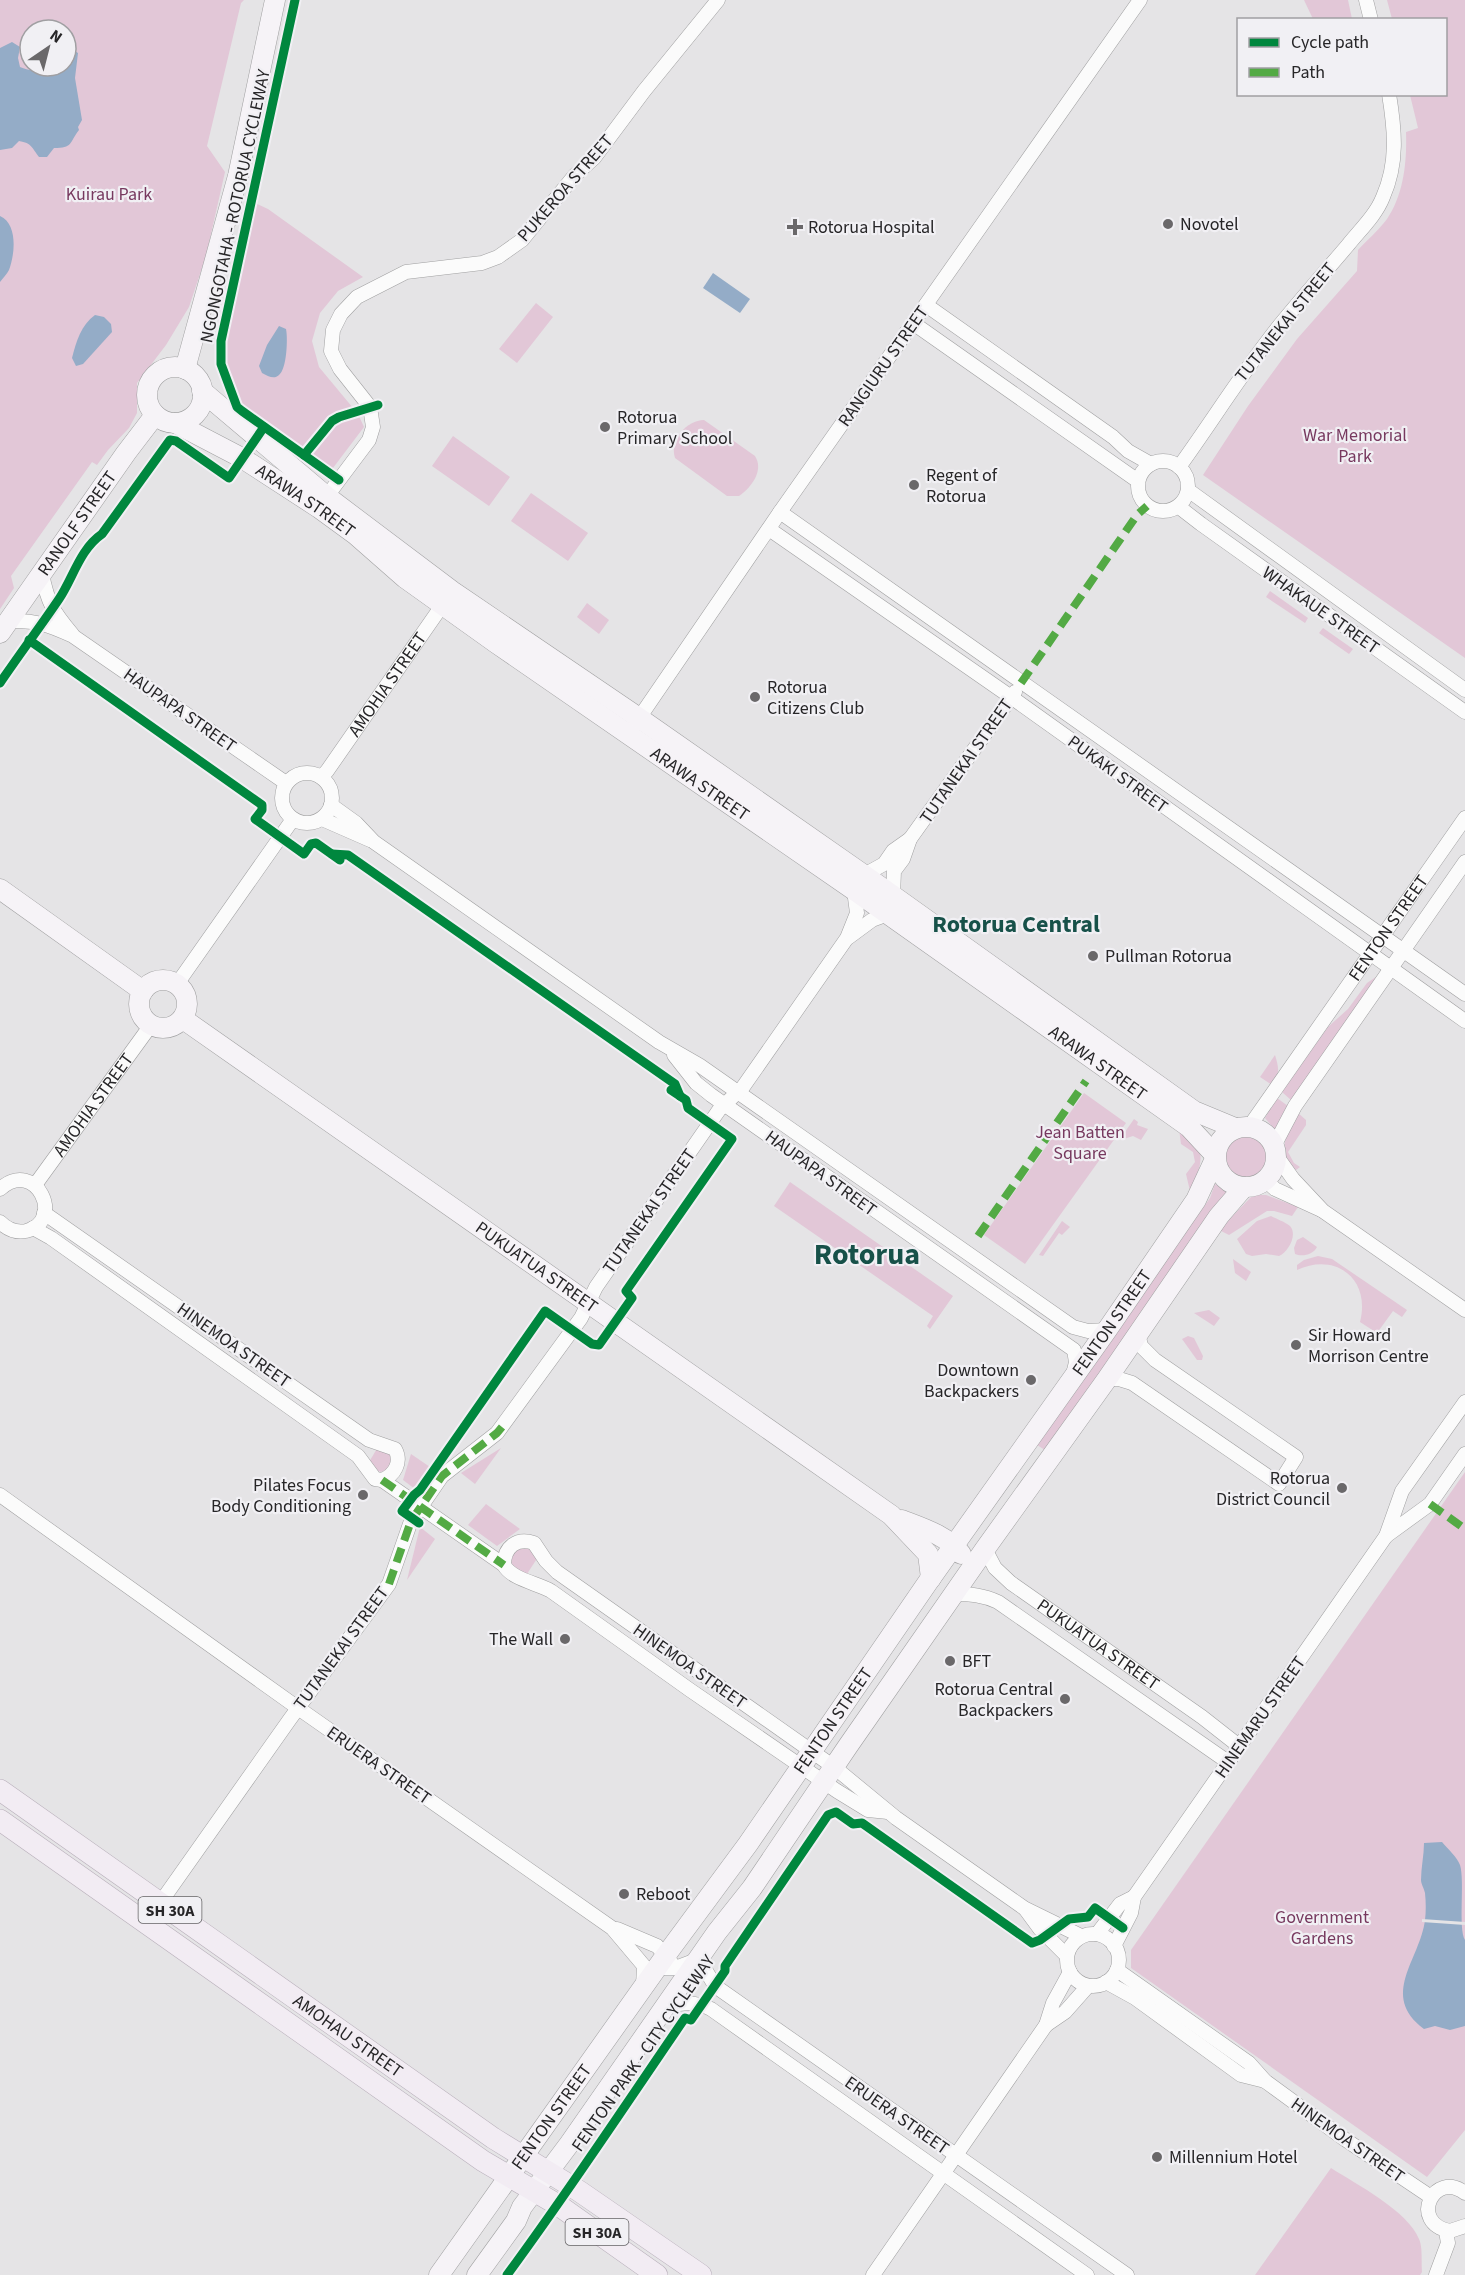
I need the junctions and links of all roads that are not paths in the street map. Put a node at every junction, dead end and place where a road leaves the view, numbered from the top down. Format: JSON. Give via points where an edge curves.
{"nodes":[{"id":1,"x":275,"y":0,"type":"edge"},
{"id":2,"x":718,"y":0,"type":"edge"},
{"id":3,"x":1140,"y":0,"type":"edge"},
{"id":4,"x":1366,"y":0,"type":"edge"},
{"id":5,"x":1370,"y":18,"type":"edge"},
{"id":6,"x":1389,"y":96,"type":"edge"},
{"id":7,"x":926,"y":305,"type":"junction"},
{"id":8,"x":913,"y":323,"type":"junction"},
{"id":9,"x":185,"y":369,"type":"junction"},
{"id":10,"x":202,"y":391,"type":"junction"},
{"id":11,"x":155,"y":415,"type":"junction"},
{"id":12,"x":175,"y":423,"type":"junction"},
{"id":13,"x":1151,"y":464,"type":"junction"},
{"id":14,"x":1179,"y":467,"type":"junction"},
{"id":15,"x":1138,"y":481,"type":"junction"},
{"id":16,"x":1188,"y":490,"type":"junction"},
{"id":17,"x":323,"y":502,"type":"junction"},
{"id":18,"x":1179,"y":507,"type":"junction"},
{"id":19,"x":780,"y":512,"type":"junction"},
{"id":20,"x":769,"y":529,"type":"junction"},
{"id":21,"x":42,"y":574,"type":"junction"},
{"id":22,"x":447,"y":598,"type":"junction"},
{"id":23,"x":4,"y":627,"type":"edge"},
{"id":24,"x":74,"y":636,"type":"junction"},
{"id":25,"x":1021,"y":682,"type":"junction"},
{"id":26,"x":1465,"y":690,"type":"edge"},
{"id":27,"x":1011,"y":697,"type":"junction"},
{"id":28,"x":1465,"y":712,"type":"edge"},
{"id":29,"x":634,"y":726,"type":"junction"},
{"id":30,"x":321,"y":777,"type":"junction"},
{"id":31,"x":286,"y":783,"type":"junction"},
{"id":32,"x":332,"y":805,"type":"junction"},
{"id":33,"x":1465,"y":818,"type":"edge"},
{"id":34,"x":293,"y":819,"type":"junction"},
{"id":35,"x":322,"y":819,"type":"junction"},
{"id":36,"x":910,"y":839,"type":"junction"},
{"id":37,"x":374,"y":842,"type":"junction"},
{"id":38,"x":1465,"y":861,"type":"edge"},
{"id":39,"x":859,"y":883,"type":"junction"},
{"id":40,"x":0,"y":889,"type":"edge"},
{"id":41,"x":891,"y":905,"type":"junction"},
{"id":42,"x":1384,"y":936,"type":"junction"},
{"id":43,"x":847,"y":938,"type":"junction"},
{"id":44,"x":1403,"y":951,"type":"junction"},
{"id":45,"x":1371,"y":955,"type":"junction"},
{"id":46,"x":1391,"y":969,"type":"junction"},
{"id":47,"x":177,"y":984,"type":"junction"},
{"id":48,"x":142,"y":991,"type":"junction"},
{"id":49,"x":1465,"y":994,"type":"edge"},
{"id":50,"x":183,"y":1019,"type":"junction"},
{"id":51,"x":1465,"y":1021,"type":"edge"},
{"id":52,"x":151,"y":1025,"type":"junction"},
{"id":53,"x":671,"y":1051,"type":"junction"},
{"id":54,"x":739,"y":1093,"type":"junction"},
{"id":55,"x":725,"y":1105,"type":"junction"},
{"id":56,"x":1242,"y":1128,"type":"junction"},
{"id":57,"x":1275,"y":1150,"type":"junction"},
{"id":58,"x":1215,"y":1157,"type":"junction"},
{"id":59,"x":1265,"y":1180,"type":"junction"},
{"id":60,"x":35,"y":1185,"type":"junction"},
{"id":61,"x":1244,"y":1187,"type":"junction"},
{"id":62,"x":0,"y":1189,"type":"edge"},
{"id":63,"x":1323,"y":1211,"type":"junction"},
{"id":64,"x":44,"y":1213,"type":"junction"},
{"id":65,"x":33,"y":1228,"type":"junction"},
{"id":66,"x":2,"y":1230,"type":"edge"},
{"id":67,"x":589,"y":1302,"type":"junction"},
{"id":68,"x":1465,"y":1310,"type":"edge"},
{"id":69,"x":1107,"y":1330,"type":"junction"},
{"id":70,"x":1138,"y":1333,"type":"junction"},
{"id":71,"x":1072,"y":1379,"type":"junction"},
{"id":72,"x":1107,"y":1379,"type":"junction"},
{"id":73,"x":1465,"y":1402,"type":"edge"},
{"id":74,"x":1465,"y":1454,"type":"edge"},
{"id":75,"x":382,"y":1480,"type":"junction"},
{"id":76,"x":0,"y":1495,"type":"edge"},
{"id":77,"x":421,"y":1507,"type":"junction"},
{"id":78,"x":891,"y":1515,"type":"junction"},
{"id":79,"x":1386,"y":1536,"type":"junction"},
{"id":80,"x":985,"y":1549,"type":"junction"},
{"id":81,"x":952,"y":1558,"type":"junction"},
{"id":82,"x":504,"y":1565,"type":"junction"},
{"id":83,"x":954,"y":1594,"type":"junction"},
{"id":84,"x":298,"y":1708,"type":"junction"},
{"id":85,"x":1239,"y":1746,"type":"junction"},
{"id":86,"x":806,"y":1759,"type":"junction"},
{"id":87,"x":1228,"y":1761,"type":"junction"},
{"id":88,"x":829,"y":1774,"type":"junction"},
{"id":89,"x":0,"y":1790,"type":"edge"},
{"id":90,"x":0,"y":1820,"type":"edge"},
{"id":91,"x":1134,"y":1897,"type":"junction"},
{"id":92,"x":160,"y":1903,"type":"junction"},
{"id":93,"x":1024,"y":1908,"type":"junction"},
{"id":94,"x":146,"y":1923,"type":"junction"},
{"id":95,"x":612,"y":1928,"type":"junction"},
{"id":96,"x":1097,"y":1934,"type":"junction"},
{"id":97,"x":1081,"y":1936,"type":"junction"},
{"id":98,"x":1114,"y":1946,"type":"junction"},
{"id":99,"x":1067,"y":1956,"type":"junction"},
{"id":100,"x":699,"y":1959,"type":"junction"},
{"id":101,"x":661,"y":1965,"type":"junction"},
{"id":102,"x":1117,"y":1970,"type":"junction"},
{"id":103,"x":1070,"y":1972,"type":"junction"},
{"id":104,"x":1106,"y":1982,"type":"junction"},
{"id":105,"x":1088,"y":1986,"type":"junction"},
{"id":106,"x":680,"y":1988,"type":"junction"},
{"id":107,"x":666,"y":2006,"type":"junction"},
{"id":108,"x":1046,"y":2025,"type":"junction"},
{"id":109,"x":1265,"y":2081,"type":"junction"},
{"id":110,"x":955,"y":2155,"type":"junction"},
{"id":111,"x":523,"y":2156,"type":"junction"},
{"id":112,"x":549,"y":2172,"type":"junction"},
{"id":113,"x":943,"y":2172,"type":"junction"},
{"id":114,"x":509,"y":2176,"type":"junction"},
{"id":115,"x":535,"y":2191,"type":"junction"},
{"id":116,"x":1465,"y":2193,"type":"edge"},
{"id":117,"x":1431,"y":2197,"type":"junction"},
{"id":118,"x":1465,"y":2226,"type":"edge"},
{"id":119,"x":1446,"y":2231,"type":"junction"},
{"id":120,"x":439,"y":2275,"type":"edge"},
{"id":121,"x":477,"y":2275,"type":"edge"},
{"id":122,"x":657,"y":2275,"type":"edge"},
{"id":123,"x":701,"y":2275,"type":"edge"},
{"id":124,"x":873,"y":2275,"type":"edge"},
{"id":125,"x":1087,"y":2275,"type":"edge"},
{"id":126,"x":1127,"y":2275,"type":"edge"},
{"id":127,"x":1436,"y":2275,"type":"edge"}],
"edges":[{"from":1,"to":9,"type":"main road","via":[[238,176]]},
{"from":2,"to":17,"type":"street","name":"PUKEROA STREET","via":[[594,158],[575,175],[522,240],[498,257],[482,262],[406,272],[357,297],[341,314],[333,330],[331,351],[370,408],[373,427],[369,440]]},
{"from":3,"to":7,"type":"street","name":"RANGIURU STREET"},
{"from":4,"to":5,"type":"street"},
{"from":6,"to":14,"type":"street","name":"TUTANEKAI STREET","via":[[1395,154],[1382,200],[1279,326]]},
{"from":7,"to":8,"type":"street","name":"RANGIURU STREET"},
{"from":7,"to":13,"type":"street"},
{"from":8,"to":15,"type":"street"},
{"from":8,"to":19,"type":"street","name":"RANGIURU STREET"},
{"from":9,"to":10,"type":"main road","via":[[199,382]]},
{"from":9,"to":11,"type":"main road","via":[[166,368],[151,380],[147,398]]},
{"from":10,"to":12,"type":"main road","via":[[198,410]]},
{"from":10,"to":17,"type":"main road","name":"ARAWA STREET"},
{"from":11,"to":12,"type":"main road"},
{"from":11,"to":21,"type":"main road","name":"RANOLF STREET"},
{"from":12,"to":17,"type":"main road","name":"ARAWA STREET"},
{"from":13,"to":14,"type":"street","via":[[1166,461]]},
{"from":13,"to":15,"type":"street"},
{"from":14,"to":16,"type":"street","via":[[1185,474]]},
{"from":15,"to":18,"type":"street","via":[[1142,501],[1154,510],[1171,511]]},
{"from":16,"to":18,"type":"street"},
{"from":16,"to":26,"type":"street","name":"WHAKAUE STREET"},
{"from":17,"to":22,"type":"main road","name":"ARAWA STREET","via":[[405,578]]},
{"from":18,"to":28,"type":"street","name":"WHAKAUE STREET"},
{"from":19,"to":20,"type":"street","name":"RANGIURU STREET"},
{"from":19,"to":25,"type":"street","name":"PUKAKI STREET"},
{"from":20,"to":27,"type":"street","name":"PUKAKI STREET"},
{"from":20,"to":29,"type":"street","name":"RANGIURU STREET"},
{"from":21,"to":23,"type":"main road","name":"RANOLF STREET"},
{"from":21,"to":24,"type":"street","name":"HAUPAPA STREET","via":[[51,609]]},
{"from":22,"to":29,"type":"main road","name":"ARAWA STREET"},
{"from":22,"to":30,"type":"street","name":"AMOHIA STREET"},
{"from":23,"to":24,"type":"street","name":"HAUPAPA STREET","via":[[30,620]]},
{"from":24,"to":31,"type":"street","name":"HAUPAPA STREET"},
{"from":25,"to":27,"type":"street","name":"TUTANEKAI STREET"},
{"from":25,"to":42,"type":"street","name":"PUKAKI STREET"},
{"from":27,"to":36,"type":"street","name":"TUTANEKAI STREET"},
{"from":27,"to":45,"type":"street","name":"PUKAKI STREET"},
{"from":29,"to":39,"type":"main road","name":"ARAWA STREET"},
{"from":30,"to":31,"type":"street","via":[[298,774]]},
{"from":30,"to":32,"type":"street","via":[[331,789]]},
{"from":31,"to":34,"type":"street","via":[[282,803]]},
{"from":32,"to":35,"type":"street"},
{"from":32,"to":37,"type":"street","name":"HAUPAPA STREET"},
{"from":33,"to":42,"type":"street","name":"FENTON STREET"},
{"from":34,"to":35,"type":"street","via":[[313,823]]},
{"from":34,"to":47,"type":"street"},
{"from":35,"to":37,"type":"street","name":"HAUPAPA STREET"},
{"from":36,"to":39,"type":"street","name":"TUTANEKAI STREET"},
{"from":36,"to":41,"type":"street","name":"TUTANEKAI STREET","via":[[894,871]]},
{"from":37,"to":53,"type":"street","name":"HAUPAPA STREET"},
{"from":38,"to":44,"type":"street","name":"FENTON STREET"},
{"from":39,"to":41,"type":"main road","name":"ARAWA STREET"},
{"from":39,"to":43,"type":"street","name":"TUTANEKAI STREET","via":[[857,913]]},
{"from":40,"to":48,"type":"main road"},
{"from":41,"to":43,"type":"street","name":"TUTANEKAI STREET"},
{"from":41,"to":56,"type":"main road","name":"ARAWA STREET","via":[[1194,1111]]},
{"from":41,"to":58,"type":"main road","name":"ARAWA STREET","via":[[1189,1128]]},
{"from":42,"to":44,"type":"street","name":"PUKAKI STREET"},
{"from":42,"to":45,"type":"street","name":"FENTON STREET"},
{"from":43,"to":54,"type":"street","name":"TUTANEKAI STREET"},
{"from":44,"to":46,"type":"street","name":"FENTON STREET"},
{"from":44,"to":49,"type":"street","name":"PUKAKI STREET"},
{"from":45,"to":46,"type":"street","name":"PUKAKI STREET"},
{"from":45,"to":56,"type":"street","name":"FENTON STREET"},
{"from":46,"to":51,"type":"street","name":"PUKAKI STREET"},
{"from":46,"to":57,"type":"street","name":"FENTON STREET","via":[[1295,1106]]},
{"from":47,"to":48,"type":"main road","via":[[158,980]]},
{"from":47,"to":50,"type":"main road","via":[[188,1004]]},
{"from":48,"to":52,"type":"main road","via":[[140,1013]]},
{"from":50,"to":52,"type":"main road","via":[[168,1028]]},
{"from":50,"to":67,"type":"main road","name":"PUKUATUA STREET"},
{"from":52,"to":60,"type":"street","name":"AMOHIA STREET"},
{"from":53,"to":54,"type":"street","name":"HAUPAPA STREET"},
{"from":53,"to":55,"type":"street","name":"HAUPAPA STREET","via":[[696,1083]]},
{"from":54,"to":55,"type":"street","name":"TUTANEKAI STREET"},
{"from":54,"to":69,"type":"street","name":"HAUPAPA STREET","via":[[1073,1327]]},
{"from":55,"to":67,"type":"street","name":"TUTANEKAI STREET"},
{"from":55,"to":71,"type":"street","name":"HAUPAPA STREET","via":[[1074,1350]]},
{"from":56,"to":57,"type":"main road","via":[[1260,1130]]},
{"from":56,"to":58,"type":"main road","via":[[1225,1135]]},
{"from":57,"to":59,"type":"main road","via":[[1272,1173]]},
{"from":57,"to":63,"type":"street","via":[[1293,1179]]},
{"from":58,"to":61,"type":"main road","via":[[1222,1176]]},
{"from":58,"to":69,"type":"main road","name":"FENTON STREET","via":[[1196,1200]]},
{"from":59,"to":61,"type":"main road"},
{"from":59,"to":63,"type":"street","via":[[1275,1190]]},
{"from":60,"to":62,"type":"street","via":[[15,1180]]},
{"from":60,"to":64,"type":"street","via":[[44,1197]]},
{"from":61,"to":70,"type":"main road","name":"FENTON STREET","via":[[1219,1216]]},
{"from":63,"to":68,"type":"street"},
{"from":64,"to":65,"type":"street"},
{"from":64,"to":75,"type":"street","name":"HINEMOA STREET","via":[[369,1440],[395,1449],[397,1467]]},
{"from":65,"to":66,"type":"street"},
{"from":65,"to":75,"type":"street","name":"HINEMOA STREET","via":[[358,1455],[375,1479]]},
{"from":67,"to":77,"type":"street","name":"TUTANEKAI STREET","via":[[497,1433],[442,1476]]},
{"from":67,"to":78,"type":"main road","name":"PUKUATUA STREET"},
{"from":69,"to":71,"type":"main road","name":"FENTON STREET"},
{"from":70,"to":72,"type":"main road","name":"FENTON STREET"},
{"from":70,"to":72,"type":"street","via":[[1141,1346],[1155,1360],[1296,1457],[1279,1484],[1132,1383]]},
{"from":71,"to":81,"type":"main road","name":"FENTON STREET"},
{"from":72,"to":80,"type":"main road","name":"FENTON STREET"},
{"from":73,"to":79,"type":"street","name":"HINEMARU STREET","via":[[1402,1491]]},
{"from":74,"to":79,"type":"street","name":"HINEMARU STREET","via":[[1430,1503]]},
{"from":75,"to":77,"type":"street","name":"HINEMOA STREET"},
{"from":76,"to":84,"type":"street","name":"ERUERA STREET"},
{"from":77,"to":82,"type":"street","name":"HINEMOA STREET"},
{"from":77,"to":84,"type":"street","name":"TUTANEKAI STREET","via":[[411,1521],[389,1584]]},
{"from":78,"to":81,"type":"main road","name":"PUKUATUA STREET"},
{"from":78,"to":81,"type":"main road","name":"PUKUATUA STREET","via":[[918,1526]]},
{"from":79,"to":85,"type":"street","name":"HINEMARU STREET"},
{"from":80,"to":81,"type":"main road","name":"FENTON STREET"},
{"from":80,"to":85,"type":"street","name":"PUKUATUA STREET","via":[[995,1568],[1011,1583]]},
{"from":81,"to":83,"type":"main road","name":"FENTON STREET"},
{"from":81,"to":86,"type":"main road","name":"FENTON STREET","via":[[931,1578]]},
{"from":82,"to":86,"type":"street","name":"HINEMOA STREET","via":[[510,1574],[551,1591]]},
{"from":82,"to":86,"type":"street","name":"HINEMOA STREET","via":[[505,1555],[514,1543],[534,1543],[557,1572]]},
{"from":83,"to":87,"type":"street","name":"PUKUATUA STREET","via":[[985,1596],[998,1602]]},
{"from":83,"to":88,"type":"main road","name":"FENTON STREET"},
{"from":84,"to":92,"type":"street","name":"TUTANEKAI STREET"},
{"from":84,"to":95,"type":"street","name":"ERUERA STREET"},
{"from":85,"to":87,"type":"street","name":"HINEMARU STREET"},
{"from":86,"to":88,"type":"street","name":"HINEMOA STREET"},
{"from":86,"to":101,"type":"main road","name":"FENTON STREET"},
{"from":87,"to":91,"type":"street","name":"HINEMARU STREET"},
{"from":88,"to":93,"type":"street","name":"HINEMOA STREET","via":[[868,1810],[888,1812]]},
{"from":88,"to":100,"type":"main road","name":"FENTON STREET"},
{"from":89,"to":92,"type":"main road","name":"AMOHAU STREET","number":"SH 30A"},
{"from":90,"to":94,"type":"main road","name":"AMOHAU STREET","number":"SH 30A"},
{"from":91,"to":96,"type":"street","name":"HINEMARU STREET","via":[[1120,1904]]},
{"from":91,"to":98,"type":"street","name":"HINEMARU STREET","via":[[1131,1913]]},
{"from":92,"to":94,"type":"street","name":"TUTANEKAI STREET"},
{"from":92,"to":111,"type":"main road","name":"AMOHAU STREET","number":"SH 30A"},
{"from":93,"to":97,"type":"street","name":"HINEMOA STREET"},
{"from":93,"to":99,"type":"street","name":"HINEMOA STREET"},
{"from":94,"to":114,"type":"main road","name":"AMOHAU STREET","number":"SH 30A"},
{"from":95,"to":101,"type":"street","name":"ERUERA STREET"},
{"from":95,"to":101,"type":"street","name":"ERUERA STREET","via":[[657,1946]]},
{"from":96,"to":97,"type":"street"},
{"from":96,"to":98,"type":"street"},
{"from":97,"to":99,"type":"street","via":[[1071,1945]]},
{"from":98,"to":102,"type":"street","via":[[1119,1957]]},
{"from":99,"to":103,"type":"street"},
{"from":100,"to":101,"type":"street"},
{"from":100,"to":106,"type":"main road","name":"FENTON STREET"},
{"from":100,"to":110,"type":"street","name":"ERUERA STREET","via":[[715,1986]]},
{"from":101,"to":106,"type":"street","name":"ERUERA STREET"},
{"from":101,"to":111,"type":"main road","name":"FENTON STREET"},
{"from":102,"to":104,"type":"street"},
{"from":102,"to":109,"type":"street","name":"HINEMOA STREET","via":[[1250,2063]]},
{"from":103,"to":105,"type":"street"},
{"from":103,"to":108,"type":"street"},
{"from":104,"to":105,"type":"street"},
{"from":104,"to":109,"type":"street","name":"HINEMOA STREET","via":[[1135,1998],[1241,2075]]},
{"from":105,"to":108,"type":"street","via":[[1065,2012]]},
{"from":106,"to":107,"type":"main road","name":"FENTON STREET"},
{"from":107,"to":112,"type":"main road","name":"FENTON STREET"},
{"from":107,"to":113,"type":"street","name":"ERUERA STREET","via":[[687,2002],[711,2009]]},
{"from":108,"to":110,"type":"street"},
{"from":109,"to":117,"type":"street","name":"HINEMOA STREET"},
{"from":110,"to":113,"type":"street"},
{"from":110,"to":126,"type":"street","name":"ERUERA STREET"},
{"from":111,"to":112,"type":"main road","name":"AMOHAU STREET","number":"SH 30A"},
{"from":111,"to":114,"type":"main road","name":"FENTON STREET"},
{"from":112,"to":115,"type":"main road","name":"FENTON STREET"},
{"from":112,"to":123,"type":"main road","name":"AMOHAU STREET","number":"SH 30A"},
{"from":113,"to":124,"type":"street"},
{"from":113,"to":125,"type":"street","name":"ERUERA STREET"},
{"from":114,"to":115,"type":"main road","name":"AMOHAU STREET","number":"SH 30A"},
{"from":114,"to":120,"type":"main road","name":"FENTON STREET"},
{"from":115,"to":121,"type":"main road","name":"FENTON STREET"},
{"from":115,"to":122,"type":"main road","name":"AMOHAU STREET","number":"SH 30A"},
{"from":116,"to":117,"type":"street","via":[[1448,2187]]},
{"from":117,"to":119,"type":"street","via":[[1429,2216]]},
{"from":118,"to":119,"type":"street"},
{"from":119,"to":127,"type":"street","via":[[1448,2243]]}]}
